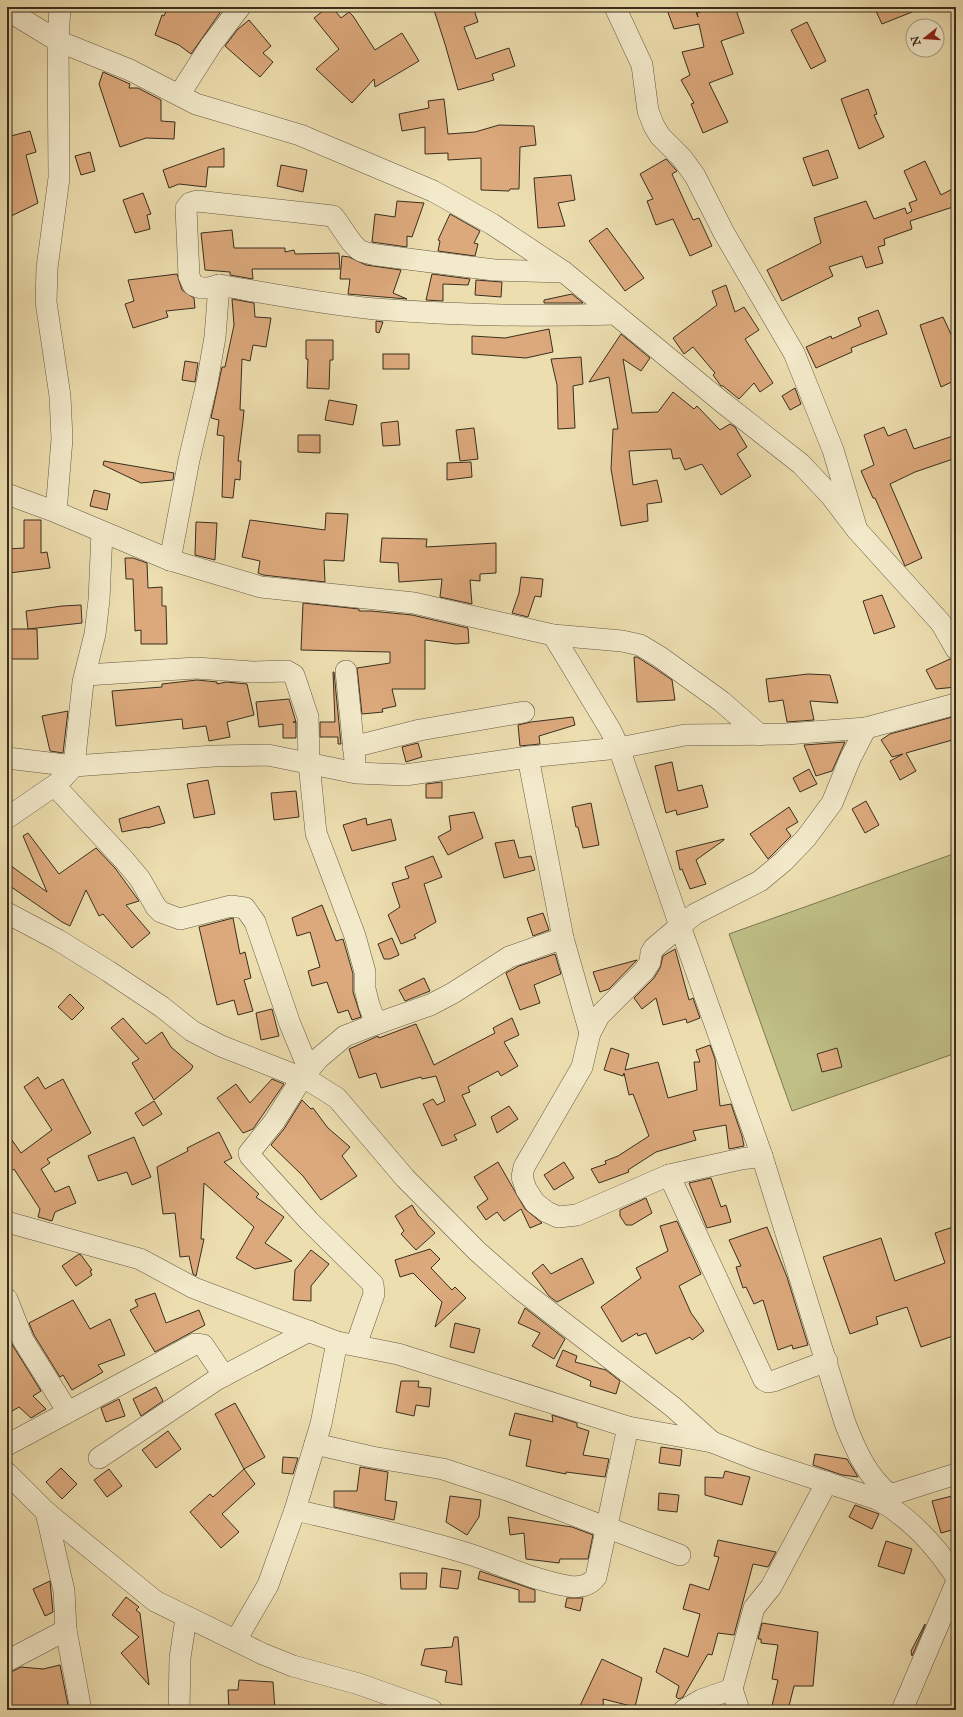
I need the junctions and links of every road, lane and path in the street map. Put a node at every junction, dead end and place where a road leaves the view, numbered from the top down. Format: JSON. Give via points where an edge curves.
{"nodes":[{"id":1,"x":60,"y":7,"type":"edge"},
{"id":2,"x":240,"y":7,"type":"edge"},
{"id":3,"x":615,"y":7,"type":"edge"},
{"id":4,"x":7,"y":10,"type":"edge"},
{"id":5,"x":58,"y":41,"type":"junction"},
{"id":6,"x":179,"y":95,"type":"junction"},
{"id":7,"x":564,"y":272,"type":"junction"},
{"id":8,"x":219,"y":285,"type":"junction"},
{"id":9,"x":615,"y":314,"type":"junction"},
{"id":10,"x":7,"y":494,"type":"edge"},
{"id":11,"x":56,"y":512,"type":"junction"},
{"id":12,"x":857,"y":530,"type":"junction"},
{"id":13,"x":102,"y":532,"type":"junction"},
{"id":14,"x":170,"y":560,"type":"junction"},
{"id":15,"x":553,"y":635,"type":"junction"},
{"id":16,"x":956,"y":649,"type":"edge"},
{"id":17,"x":346,"y":671,"type":"dead end"},
{"id":18,"x":86,"y":675,"type":"junction"},
{"id":19,"x":956,"y":704,"type":"edge"},
{"id":20,"x":524,"y":712,"type":"dead end"},
{"id":21,"x":866,"y":728,"type":"junction"},
{"id":22,"x":760,"y":735,"type":"junction"},
{"id":23,"x":353,"y":747,"type":"junction"},
{"id":24,"x":619,"y":748,"type":"junction"},
{"id":25,"x":528,"y":757,"type":"junction"},
{"id":26,"x":7,"y":758,"type":"edge"},
{"id":27,"x":309,"y":763,"type":"junction"},
{"id":28,"x":74,"y":766,"type":"junction"},
{"id":29,"x":356,"y":773,"type":"junction"},
{"id":30,"x":55,"y":786,"type":"junction"},
{"id":31,"x":7,"y":818,"type":"edge"},
{"id":32,"x":7,"y":913,"type":"edge"},
{"id":33,"x":680,"y":926,"type":"junction"},
{"id":34,"x":563,"y":938,"type":"junction"},
{"id":35,"x":376,"y":1024,"type":"junction"},
{"id":36,"x":590,"y":1033,"type":"junction"},
{"id":37,"x":305,"y":1074,"type":"junction"},
{"id":38,"x":762,"y":1156,"type":"junction"},
{"id":39,"x":669,"y":1175,"type":"junction"},
{"id":40,"x":7,"y":1222,"type":"edge"},
{"id":41,"x":7,"y":1299,"type":"edge"},
{"id":42,"x":309,"y":1331,"type":"junction"},
{"id":43,"x":347,"y":1344,"type":"junction"},
{"id":44,"x":827,"y":1361,"type":"junction"},
{"id":45,"x":224,"y":1376,"type":"junction"},
{"id":46,"x":68,"y":1412,"type":"junction"},
{"id":47,"x":628,"y":1427,"type":"junction"},
{"id":48,"x":712,"y":1442,"type":"junction"},
{"id":49,"x":314,"y":1444,"type":"junction"},
{"id":50,"x":7,"y":1446,"type":"edge"},
{"id":51,"x":98,"y":1458,"type":"dead end"},
{"id":52,"x":7,"y":1473,"type":"edge"},
{"id":53,"x":956,"y":1474,"type":"edge"},
{"id":54,"x":827,"y":1482,"type":"junction"},
{"id":55,"x":884,"y":1497,"type":"junction"},
{"id":56,"x":295,"y":1510,"type":"junction"},
{"id":57,"x":46,"y":1512,"type":"junction"},
{"id":58,"x":607,"y":1528,"type":"junction"},
{"id":59,"x":680,"y":1555,"type":"dead end"},
{"id":60,"x":956,"y":1576,"type":"edge"},
{"id":61,"x":186,"y":1618,"type":"junction"},
{"id":62,"x":66,"y":1630,"type":"junction"},
{"id":63,"x":236,"y":1640,"type":"junction"},
{"id":64,"x":7,"y":1661,"type":"edge"},
{"id":65,"x":732,"y":1689,"type":"junction"},
{"id":66,"x":81,"y":1710,"type":"edge"},
{"id":67,"x":179,"y":1710,"type":"edge"},
{"id":68,"x":432,"y":1710,"type":"edge"},
{"id":69,"x":684,"y":1710,"type":"edge"},
{"id":70,"x":739,"y":1710,"type":"edge"},
{"id":71,"x":902,"y":1710,"type":"edge"}],
"edges":[{"from":1,"to":5,"type":"street"},
{"from":2,"to":6,"type":"street","via":[[211,45]]},
{"from":3,"to":12,"type":"street","via":[[642,65],[648,111],[654,126],[695,176],[724,232],[794,353],[832,450]]},
{"from":4,"to":5,"type":"street"},
{"from":5,"to":6,"type":"street","via":[[130,70]]},
{"from":5,"to":11,"type":"street","via":[[59,178],[47,268],[46,302],[60,396],[62,439]]},
{"from":6,"to":7,"type":"street","via":[[225,114],[300,135],[433,191],[492,224]]},
{"from":7,"to":8,"type":"street","via":[[494,270],[377,255],[360,251],[353,246],[343,227],[333,216],[229,203],[190,203],[186,208],[189,276],[193,285],[199,288]]},
{"from":7,"to":9,"type":"street"},
{"from":8,"to":9,"type":"street","via":[[375,309],[541,317]]},
{"from":8,"to":14,"type":"street","via":[[210,368]]},
{"from":9,"to":12,"type":"street","via":[[801,464],[831,496]]},
{"from":10,"to":11,"type":"street"},
{"from":11,"to":13,"type":"street"},
{"from":12,"to":16,"type":"street","via":[[941,623]]},
{"from":13,"to":14,"type":"street"},
{"from":13,"to":18,"type":"street","via":[[99,600]]},
{"from":14,"to":15,"type":"street","via":[[260,587],[414,603]]},
{"from":15,"to":22,"type":"street","via":[[640,645],[720,701]]},
{"from":15,"to":24,"type":"street"},
{"from":17,"to":23,"type":"street"},
{"from":18,"to":27,"type":"street","via":[[196,668],[291,672],[308,717]]},
{"from":18,"to":28,"type":"street"},
{"from":19,"to":21,"type":"street"},
{"from":20,"to":23,"type":"street","via":[[420,730]]},
{"from":21,"to":22,"type":"street"},
{"from":21,"to":33,"type":"street","via":[[832,802],[806,838],[760,881],[695,914]]},
{"from":22,"to":24,"type":"street","via":[[685,735]]},
{"from":23,"to":29,"type":"street"},
{"from":24,"to":25,"type":"street"},
{"from":24,"to":33,"type":"street"},
{"from":25,"to":29,"type":"street","via":[[405,775]]},
{"from":25,"to":34,"type":"street"},
{"from":26,"to":28,"type":"street"},
{"from":27,"to":28,"type":"street","via":[[268,755],[214,756]]},
{"from":27,"to":29,"type":"street"},
{"from":27,"to":35,"type":"street","via":[[316,833],[356,936],[365,972],[365,988]]},
{"from":28,"to":30,"type":"street"},
{"from":30,"to":31,"type":"street"},
{"from":30,"to":37,"type":"street","via":[[125,861],[161,912],[180,919],[231,906],[245,908],[248,911],[263,942]]},
{"from":32,"to":37,"type":"street","via":[[89,959],[162,1007],[192,1031],[221,1046]]},
{"from":33,"to":36,"type":"street","via":[[654,948],[648,965],[599,1016]]},
{"from":33,"to":38,"type":"street"},
{"from":34,"to":35,"type":"street","via":[[510,958],[430,1005]]},
{"from":34,"to":36,"type":"street"},
{"from":35,"to":37,"type":"street","via":[[345,1036]]},
{"from":36,"to":39,"type":"street","via":[[582,1067],[524,1167],[522,1177],[526,1189],[535,1203],[546,1212],[567,1217]]},
{"from":37,"to":43,"type":"street","via":[[284,1109],[248,1153],[310,1221],[373,1284],[374,1294]]},
{"from":37,"to":48,"type":"street","via":[[337,1098],[405,1178],[477,1251],[520,1290],[673,1407]]},
{"from":38,"to":39,"type":"street"},
{"from":38,"to":44,"type":"street"},
{"from":39,"to":44,"type":"street","via":[[764,1380],[774,1381]]},
{"from":40,"to":42,"type":"street","via":[[140,1259],[194,1288]]},
{"from":41,"to":46,"type":"street","via":[[23,1340]]},
{"from":42,"to":43,"type":"street"},
{"from":42,"to":45,"type":"street"},
{"from":43,"to":47,"type":"street","via":[[398,1354]]},
{"from":43,"to":49,"type":"street"},
{"from":44,"to":55,"type":"street","via":[[845,1423],[861,1461]]},
{"from":45,"to":46,"type":"street","via":[[203,1345],[195,1344]]},
{"from":45,"to":51,"type":"street"},
{"from":46,"to":50,"type":"street"},
{"from":47,"to":48,"type":"street"},
{"from":47,"to":58,"type":"street"},
{"from":48,"to":54,"type":"street","via":[[754,1459]]},
{"from":49,"to":56,"type":"street"},
{"from":49,"to":58,"type":"street","via":[[443,1469]]},
{"from":52,"to":57,"type":"street"},
{"from":53,"to":55,"type":"street"},
{"from":54,"to":55,"type":"street"},
{"from":54,"to":65,"type":"street","via":[[771,1587],[754,1608]]},
{"from":55,"to":60,"type":"street","via":[[923,1536]]},
{"from":56,"to":58,"type":"street","via":[[443,1547],[527,1576],[575,1587],[589,1584],[596,1578]]},
{"from":56,"to":63,"type":"street","via":[[268,1585]]},
{"from":57,"to":61,"type":"street","via":[[155,1601]]},
{"from":57,"to":62,"type":"street","via":[[64,1591]]},
{"from":58,"to":59,"type":"street"},
{"from":60,"to":71,"type":"street"},
{"from":61,"to":63,"type":"street"},
{"from":61,"to":67,"type":"street","via":[[180,1658]]},
{"from":62,"to":64,"type":"street"},
{"from":62,"to":66,"type":"street"},
{"from":63,"to":68,"type":"street","via":[[293,1666],[359,1684]]},
{"from":65,"to":69,"type":"street","via":[[700,1700]]},
{"from":65,"to":70,"type":"street"}]}
